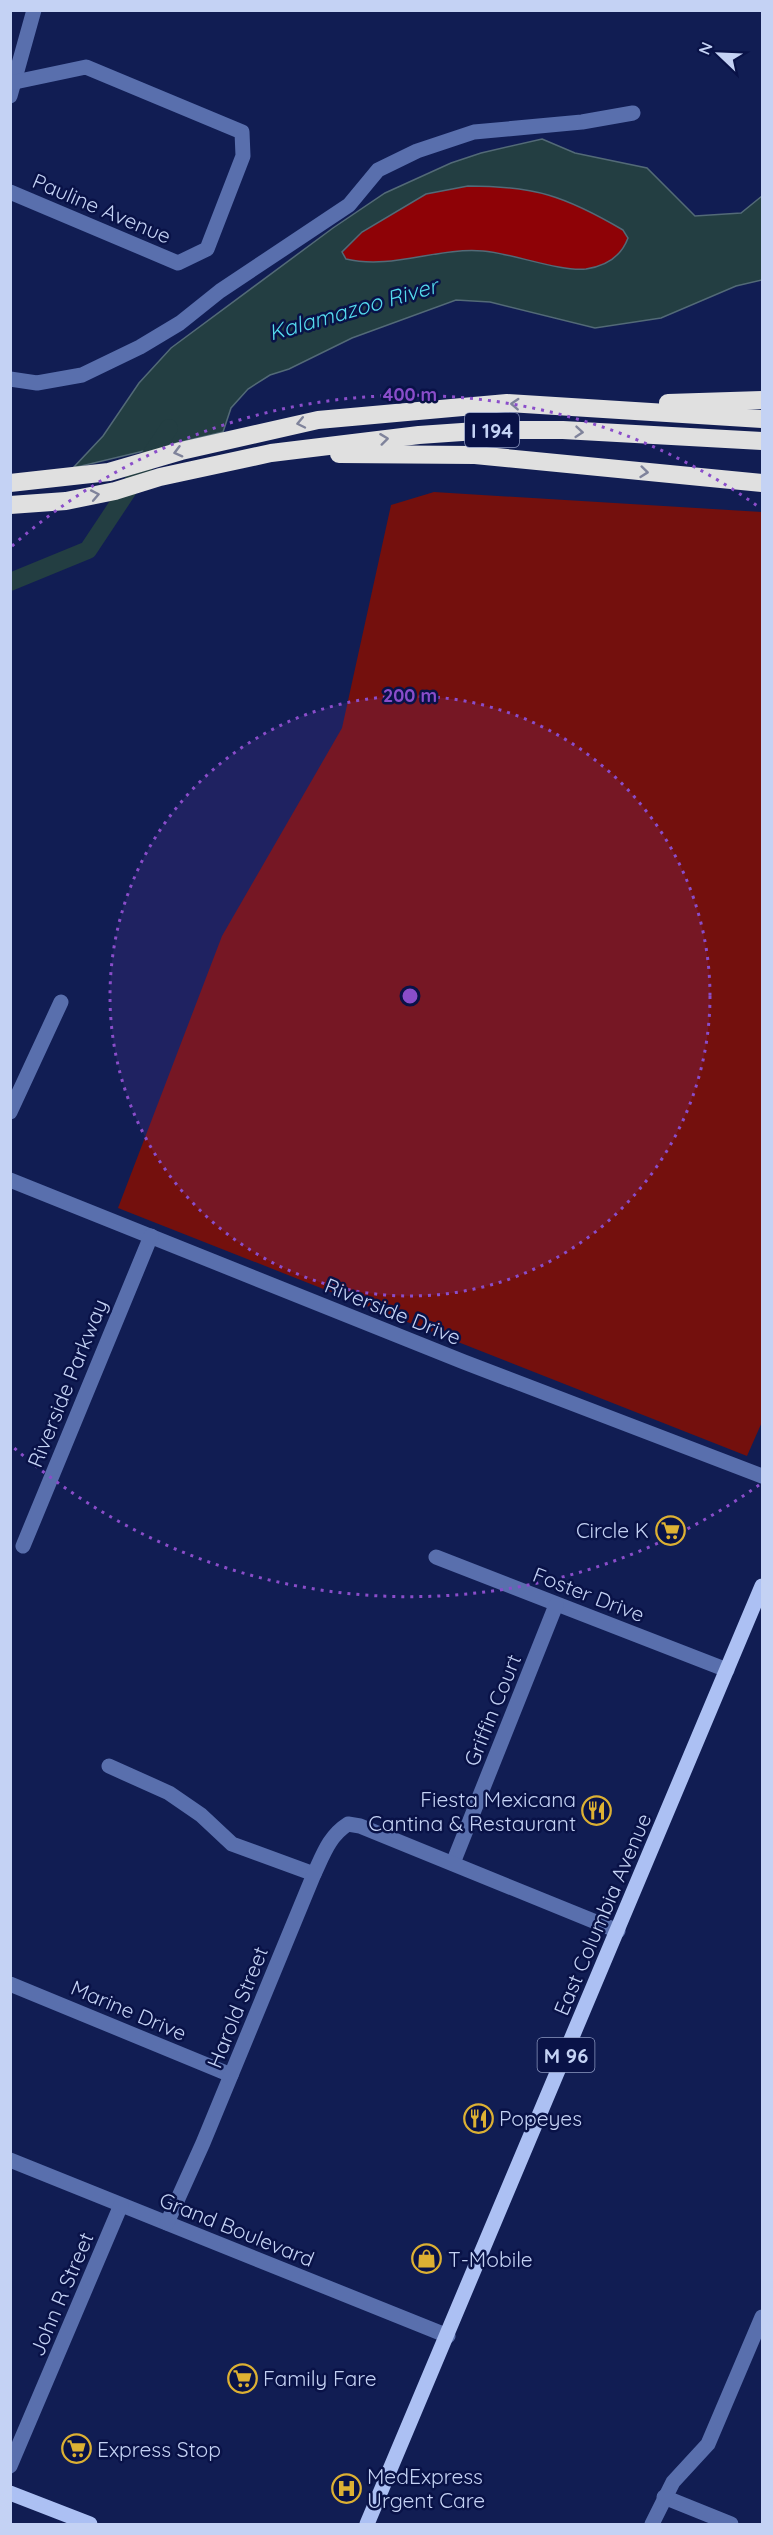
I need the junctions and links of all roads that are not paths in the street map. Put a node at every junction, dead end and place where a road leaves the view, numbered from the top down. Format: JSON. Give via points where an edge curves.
{"nodes":[{"id":1,"x":34,"y":10,"type":"edge"},
{"id":2,"x":13,"y":89,"type":"edge"},
{"id":3,"x":633,"y":113,"type":"dead end"},
{"id":4,"x":10,"y":192,"type":"edge"},
{"id":5,"x":10,"y":379,"type":"edge"},
{"id":6,"x":762,"y":400,"type":"edge"},
{"id":7,"x":561,"y":407,"type":"junction"},
{"id":8,"x":762,"y":419,"type":"edge"},
{"id":9,"x":762,"y":441,"type":"edge"},
{"id":10,"x":271,"y":453,"type":"junction"},
{"id":11,"x":10,"y":483,"type":"edge"},
{"id":12,"x":762,"y":483,"type":"edge"},
{"id":13,"x":10,"y":505,"type":"edge"},
{"id":14,"x":61,"y":1002,"type":"dead end"},
{"id":15,"x":10,"y":1112,"type":"edge"},
{"id":16,"x":10,"y":1180,"type":"edge"},
{"id":17,"x":150,"y":1236,"type":"junction"},
{"id":18,"x":762,"y":1476,"type":"edge"},
{"id":19,"x":23,"y":1546,"type":"dead end"},
{"id":20,"x":436,"y":1557,"type":"dead end"},
{"id":21,"x":762,"y":1586,"type":"edge"},
{"id":22,"x":556,"y":1605,"type":"junction"},
{"id":23,"x":727,"y":1670,"type":"junction"},
{"id":24,"x":109,"y":1766,"type":"dead end"},
{"id":25,"x":453,"y":1863,"type":"junction"},
{"id":26,"x":314,"y":1874,"type":"junction"},
{"id":27,"x":618,"y":1931,"type":"junction"},
{"id":28,"x":10,"y":1983,"type":"edge"},
{"id":29,"x":231,"y":2075,"type":"junction"},
{"id":30,"x":10,"y":2160,"type":"edge"},
{"id":31,"x":121,"y":2205,"type":"junction"},
{"id":32,"x":167,"y":2223,"type":"junction"},
{"id":33,"x":762,"y":2317,"type":"edge"},
{"id":34,"x":448,"y":2336,"type":"junction"},
{"id":35,"x":758,"y":2340,"type":"edge"},
{"id":36,"x":10,"y":2466,"type":"edge"},
{"id":37,"x":10,"y":2493,"type":"edge"},
{"id":38,"x":664,"y":2497,"type":"junction"},
{"id":39,"x":64,"y":2520,"type":"edge"},
{"id":40,"x":90,"y":2524,"type":"edge"},
{"id":41,"x":368,"y":2524,"type":"edge"},
{"id":42,"x":652,"y":2524,"type":"edge"},
{"id":43,"x":731,"y":2524,"type":"edge"}],
"edges":[{"from":1,"to":2,"type":"street"},
{"from":2,"to":4,"type":"street","name":"Pauline Avenue","via":[[86,66],[242,132],[243,156],[207,249],[178,263]]},
{"from":3,"to":5,"type":"street","via":[[474,132],[417,152],[378,170],[349,205],[140,347],[82,375],[37,383]]},
{"from":6,"to":7,"type":"highway"},
{"from":7,"to":8,"type":"highway","number":"I 194"},
{"from":7,"to":11,"type":"highway","number":"I 194","one_way":true,"via":[[507,403],[318,420],[109,472]]},
{"from":10,"to":9,"type":"highway","number":"I 194","one_way":true,"via":[[491,430]]},
{"from":10,"to":12,"type":"highway","one_way":true,"via":[[475,455]]},
{"from":13,"to":10,"type":"highway","number":"I 194","one_way":true,"via":[[115,491]]},
{"from":14,"to":15,"type":"street"},
{"from":16,"to":17,"type":"street","name":"Riverside Drive"},
{"from":17,"to":18,"type":"street","name":"Riverside Drive"},
{"from":17,"to":19,"type":"street","name":"Riverside Parkway"},
{"from":20,"to":22,"type":"street","name":"Foster Drive"},
{"from":21,"to":23,"type":"main road","name":"East Columbia Avenue","number":"M 96"},
{"from":22,"to":23,"type":"street","name":"Foster Drive"},
{"from":22,"to":25,"type":"street","name":"Griffin Court"},
{"from":23,"to":27,"type":"main road","name":"East Columbia Avenue","number":"M 96"},
{"from":24,"to":26,"type":"street","via":[[169,1793],[201,1815],[232,1844]]},
{"from":25,"to":26,"type":"street","name":"Harold Street","via":[[348,1824],[329,1842]]},
{"from":25,"to":27,"type":"street"},
{"from":26,"to":29,"type":"street","name":"Harold Street"},
{"from":27,"to":34,"type":"main road","name":"East Columbia Avenue","number":"M 96"},
{"from":28,"to":29,"type":"street","name":"Marine Drive"},
{"from":29,"to":32,"type":"street","name":"Harold Street"},
{"from":30,"to":31,"type":"street","name":"Grand Boulevard"},
{"from":31,"to":32,"type":"street","name":"Grand Boulevard"},
{"from":31,"to":36,"type":"street","name":"John R Street"},
{"from":32,"to":34,"type":"street","name":"Grand Boulevard"},
{"from":33,"to":35,"type":"street"},
{"from":34,"to":41,"type":"main road","name":"East Columbia Avenue","number":"M 96"},
{"from":35,"to":38,"type":"street","via":[[708,2444]]},
{"from":37,"to":39,"type":"main road"},
{"from":38,"to":42,"type":"street"},
{"from":38,"to":43,"type":"street"},
{"from":39,"to":40,"type":"main road"}]}
